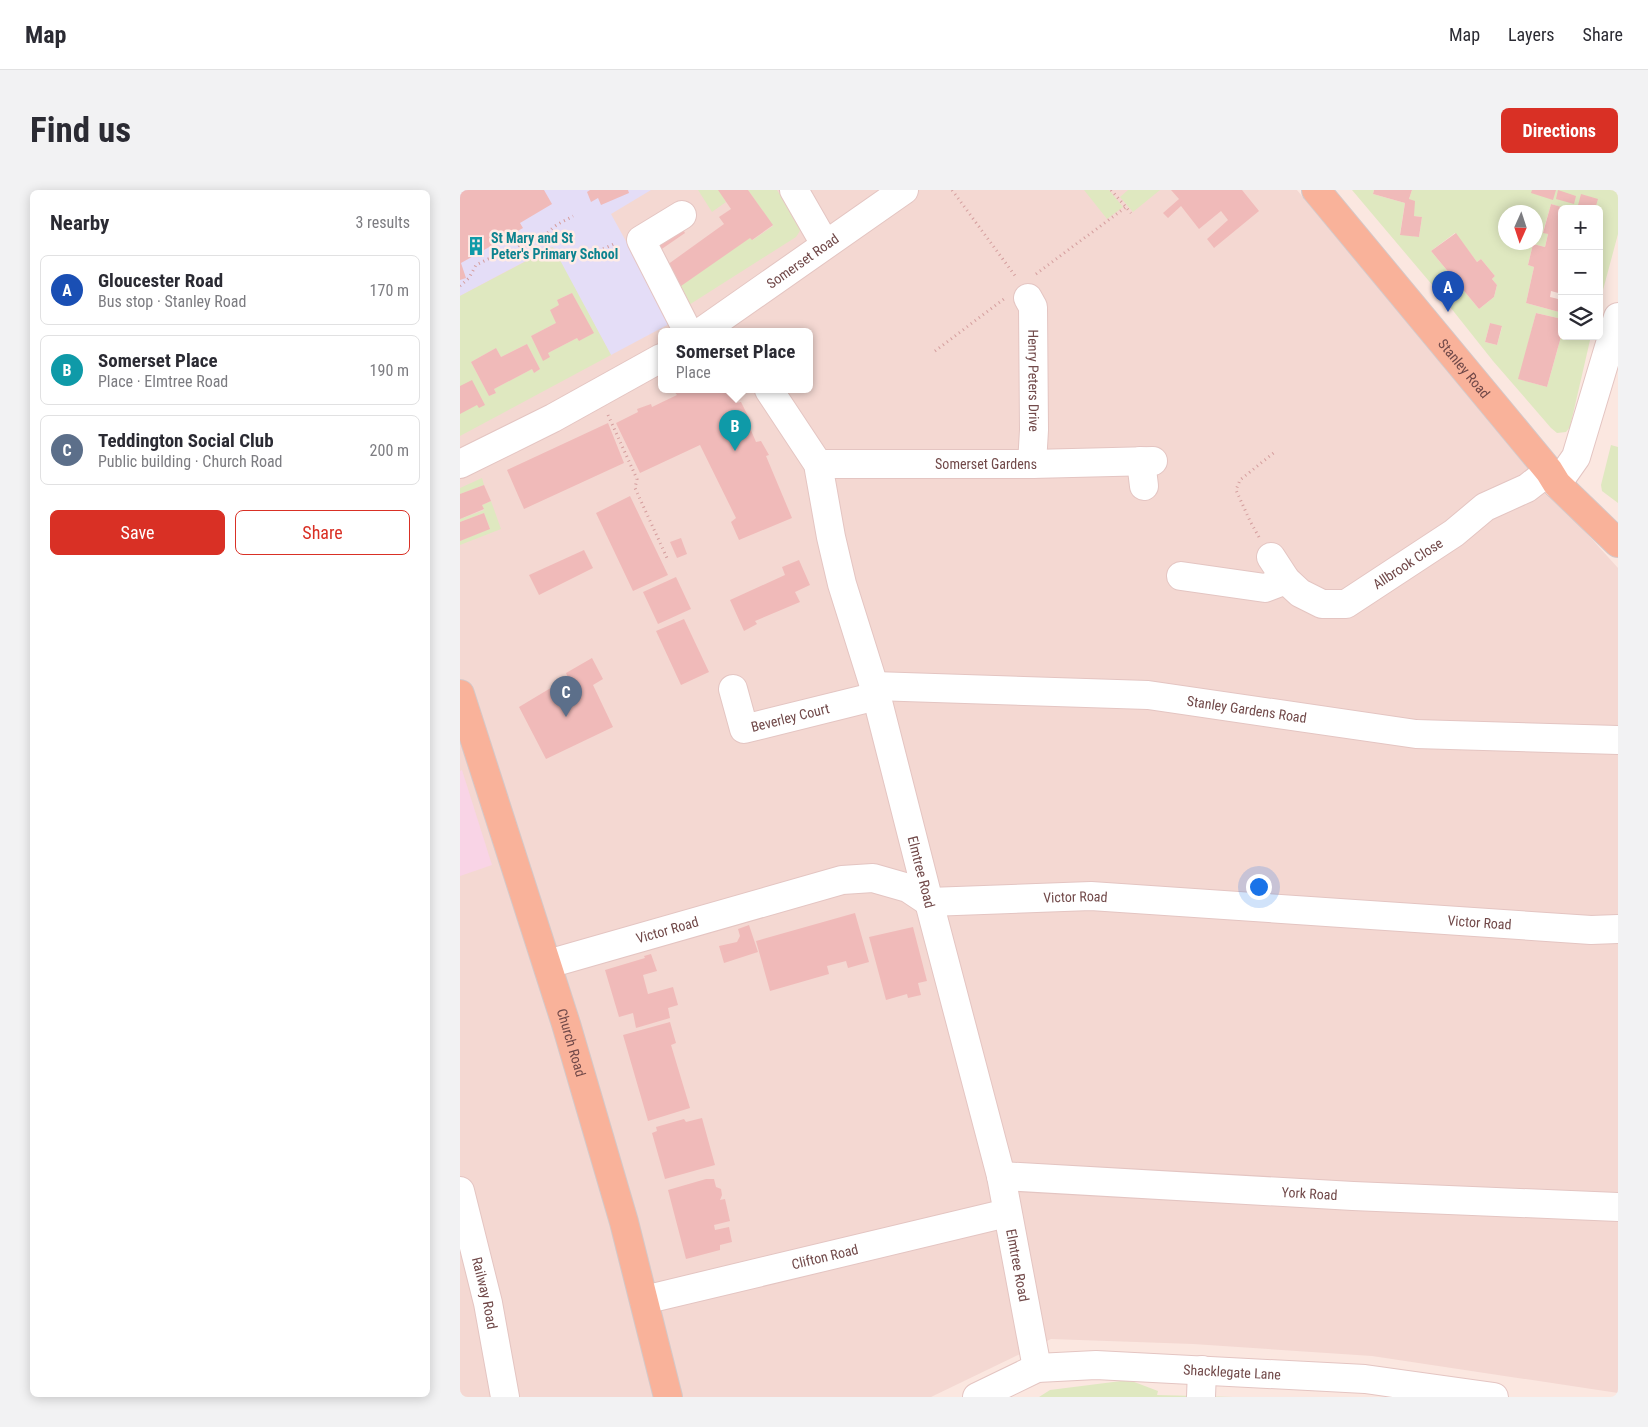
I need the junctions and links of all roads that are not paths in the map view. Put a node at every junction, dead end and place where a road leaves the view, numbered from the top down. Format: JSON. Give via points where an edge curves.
{"nodes":[{"id":1,"x":794,"y":190,"type":"edge"},
{"id":2,"x":904,"y":190,"type":"edge"},
{"id":3,"x":1316,"y":190,"type":"edge"},
{"id":4,"x":682,"y":216,"type":"dead end"},
{"id":5,"x":825,"y":244,"type":"junction"},
{"id":6,"x":1022,"y":288,"type":"road end"},
{"id":7,"x":1618,"y":317,"type":"edge"},
{"id":8,"x":686,"y":328,"type":"edge"},
{"id":9,"x":718,"y":328,"type":"edge"},
{"id":10,"x":658,"y":360,"type":"edge"},
{"id":11,"x":771,"y":393,"type":"edge"},
{"id":12,"x":460,"y":464,"type":"edge"},
{"id":13,"x":818,"y":464,"type":"junction"},
{"id":14,"x":1032,"y":464,"type":"junction"},
{"id":15,"x":1146,"y":469,"type":"dead end"},
{"id":16,"x":1553,"y":478,"type":"junction"},
{"id":17,"x":1618,"y":543,"type":"edge"},
{"id":18,"x":1271,"y":557,"type":"road end"},
{"id":19,"x":1182,"y":576,"type":"dead end"},
{"id":20,"x":1286,"y":580,"type":"junction"},
{"id":21,"x":733,"y":689,"type":"dead end"},
{"id":22,"x":876,"y":691,"type":"junction"},
{"id":23,"x":460,"y":694,"type":"edge"},
{"id":24,"x":1618,"y":740,"type":"edge"},
{"id":25,"x":929,"y":902,"type":"junction"},
{"id":26,"x":1618,"y":929,"type":"edge"},
{"id":27,"x":548,"y":964,"type":"junction"},
{"id":28,"x":1002,"y":1176,"type":"junction"},
{"id":29,"x":460,"y":1191,"type":"edge"},
{"id":30,"x":1618,"y":1207,"type":"edge"},
{"id":31,"x":1007,"y":1213,"type":"junction"},
{"id":32,"x":644,"y":1300,"type":"junction"},
{"id":33,"x":1036,"y":1368,"type":"junction"},
{"id":34,"x":1202,"y":1370,"type":"junction"},
{"id":35,"x":505,"y":1397,"type":"edge"},
{"id":36,"x":668,"y":1397,"type":"edge"},
{"id":37,"x":977,"y":1397,"type":"edge"},
{"id":38,"x":1201,"y":1397,"type":"edge"},
{"id":39,"x":1494,"y":1397,"type":"edge"}],
"edges":[{"from":1,"to":5,"type":"street"},
{"from":2,"to":5,"type":"street","name":"Somerset Road"},
{"from":3,"to":16,"type":"main road","name":"Stanley Road"},
{"from":4,"to":8,"type":"street","via":[[641,240]]},
{"from":5,"to":9,"type":"street","name":"Somerset Road"},
{"from":6,"to":14,"type":"street","name":"Henry Peters Drive","via":[[1033,306]]},
{"from":7,"to":16,"type":"street","name":"Allbrook Close","via":[[1576,457]]},
{"from":10,"to":12,"type":"street","via":[[599,394]]},
{"from":11,"to":13,"type":"street","name":"Elmtree Road"},
{"from":13,"to":14,"type":"street","name":"Somerset Gardens"},
{"from":13,"to":22,"type":"street","name":"Elmtree Road","via":[[842,584]]},
{"from":14,"to":15,"type":"street","name":"Somerset Gardens"},
{"from":16,"to":17,"type":"main road","name":"Stanley Road"},
{"from":16,"to":20,"type":"street","name":"Allbrook Close","via":[[1485,507],[1454,533],[1346,604],[1322,604],[1300,593]]},
{"from":18,"to":20,"type":"street","name":"Allbrook Close"},
{"from":19,"to":20,"type":"street","via":[[1265,588]]},
{"from":21,"to":22,"type":"street","name":"Beverley Court","via":[[744,730]]},
{"from":22,"to":24,"type":"street","name":"Stanley Gardens Road","via":[[1148,695],[1416,734]]},
{"from":22,"to":25,"type":"street","name":"Elmtree Road"},
{"from":23,"to":27,"type":"main road","name":"Church Road"},
{"from":25,"to":26,"type":"street","name":"Victor Road","via":[[1091,896],[1591,930]]},
{"from":25,"to":27,"type":"street","name":"Victor Road","via":[[908,888],[873,878],[842,880]]},
{"from":25,"to":28,"type":"street","name":"Elmtree Road"},
{"from":27,"to":32,"type":"main road","name":"Church Road"},
{"from":28,"to":30,"type":"street","name":"York Road"},
{"from":28,"to":31,"type":"street","name":"Elmtree Road"},
{"from":29,"to":35,"type":"street","name":"Railway Road","via":[[488,1303]]},
{"from":31,"to":32,"type":"street","name":"Clifton Road"},
{"from":31,"to":33,"type":"street","name":"Elmtree Road"},
{"from":32,"to":36,"type":"main road","name":"Church Road"},
{"from":33,"to":34,"type":"street","name":"Shacklegate Lane","via":[[1096,1365]]},
{"from":33,"to":37,"type":"street","name":"Shacklegate Lane"},
{"from":34,"to":38,"type":"street"},
{"from":34,"to":39,"type":"street","name":"Shacklegate Lane","via":[[1365,1379]]}]}
